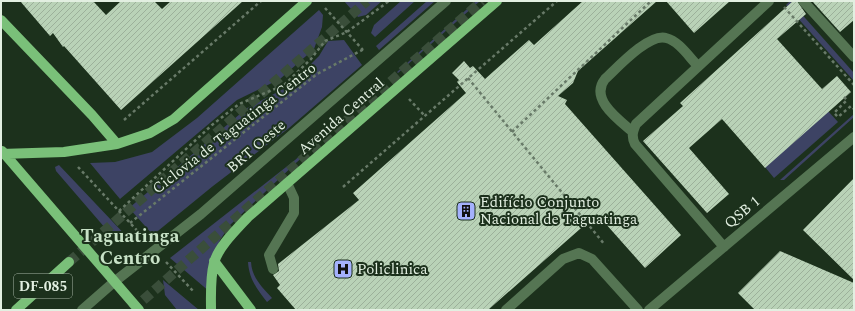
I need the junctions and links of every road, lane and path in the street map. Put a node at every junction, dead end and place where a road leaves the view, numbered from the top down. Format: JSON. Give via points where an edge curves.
{"nodes":[{"id":1,"x":261,"y":1,"type":"edge"},
{"id":2,"x":307,"y":1,"type":"edge"},
{"id":3,"x":388,"y":1,"type":"edge"},
{"id":4,"x":446,"y":1,"type":"edge"},
{"id":5,"x":497,"y":1,"type":"edge"},
{"id":6,"x":557,"y":1,"type":"edge"},
{"id":7,"x":652,"y":1,"type":"edge"},
{"id":8,"x":770,"y":1,"type":"edge"},
{"id":9,"x":803,"y":1,"type":"edge"},
{"id":10,"x":782,"y":5,"type":"dead end"},
{"id":11,"x":325,"y":8,"type":"dead end"},
{"id":12,"x":1,"y":20,"type":"edge"},
{"id":13,"x":347,"y":32,"type":"junction"},
{"id":14,"x":363,"y":50,"type":"dead end"},
{"id":15,"x":355,"y":55,"type":"dead end"},
{"id":16,"x":854,"y":57,"type":"edge"},
{"id":17,"x":698,"y":66,"type":"junction"},
{"id":18,"x":468,"y":78,"type":"junction"},
{"id":19,"x":854,"y":85,"type":"edge"},
{"id":20,"x":408,"y":97,"type":"dead end"},
{"id":21,"x":844,"y":97,"type":"dead end"},
{"id":22,"x":854,"y":109,"type":"edge"},
{"id":23,"x":425,"y":116,"type":"junction"},
{"id":24,"x":124,"y":120,"type":"dead end"},
{"id":25,"x":512,"y":132,"type":"junction"},
{"id":26,"x":633,"y":132,"type":"junction"},
{"id":27,"x":854,"y":137,"type":"edge"},
{"id":28,"x":117,"y":144,"type":"junction"},
{"id":29,"x":64,"y":152,"type":"junction"},
{"id":30,"x":2,"y":153,"type":"edge"},
{"id":31,"x":287,"y":183,"type":"junction"},
{"id":32,"x":343,"y":187,"type":"dead end"},
{"id":33,"x":119,"y":211,"type":"junction"},
{"id":34,"x":130,"y":223,"type":"junction"},
{"id":35,"x":605,"y":244,"type":"dead end"},
{"id":36,"x":724,"y":247,"type":"junction"},
{"id":37,"x":155,"y":250,"type":"junction"},
{"id":38,"x":214,"y":261,"type":"junction"},
{"id":39,"x":69,"y":262,"type":"tunnel mouth"},
{"id":40,"x":273,"y":269,"type":"dead end"},
{"id":41,"x":114,"y":282,"type":"junction"},
{"id":42,"x":196,"y":294,"type":"dead end"},
{"id":43,"x":16,"y":310,"type":"edge"},
{"id":44,"x":82,"y":310,"type":"edge"},
{"id":45,"x":139,"y":310,"type":"edge"},
{"id":46,"x":211,"y":310,"type":"edge"},
{"id":47,"x":251,"y":310,"type":"edge"},
{"id":48,"x":506,"y":310,"type":"edge"},
{"id":49,"x":638,"y":310,"type":"edge"},
{"id":50,"x":648,"y":310,"type":"edge"}],
"edges":[{"from":1,"to":24,"type":"path"},
{"from":2,"to":28,"type":"main road","via":[[174,119],[150,133]]},
{"from":3,"to":13,"type":"path"},
{"from":4,"to":37,"type":"street","name":"BRT Oeste","via":[[201,214]]},
{"from":5,"to":31,"type":"main road","name":"Avenida Central"},
{"from":6,"to":18,"type":"path"},
{"from":7,"to":25,"type":"path"},
{"from":8,"to":17,"type":"street"},
{"from":9,"to":16,"type":"street"},
{"from":10,"to":19,"type":"path"},
{"from":11,"to":13,"type":"path"},
{"from":12,"to":28,"type":"main road","via":[[92,114]]},
{"from":13,"to":14,"type":"path"},
{"from":13,"to":33,"type":"path","via":[[325,41],[311,59],[284,85],[239,104],[218,120]]},
{"from":15,"to":34,"type":"path","name":"Ciclovia de Taguatinga Centro","via":[[317,74]]},
{"from":17,"to":26,"type":"street","via":[[636,124]]},
{"from":17,"to":26,"type":"street","via":[[672,40],[657,37],[642,46],[605,79],[600,92],[604,103],[613,115]]},
{"from":18,"to":23,"type":"path"},
{"from":18,"to":25,"type":"path"},
{"from":20,"to":23,"type":"path"},
{"from":21,"to":22,"type":"path","via":[[848,100],[834,113],[838,117],[851,106]]},
{"from":23,"to":32,"type":"path"},
{"from":25,"to":35,"type":"path"},
{"from":26,"to":36,"type":"street","via":[[635,144]]},
{"from":27,"to":36,"type":"street","name":"QSB 1"},
{"from":28,"to":29,"type":"main road"},
{"from":29,"to":30,"type":"main road"},
{"from":29,"to":33,"type":"path"},
{"from":30,"to":41,"type":"main road"},
{"from":31,"to":38,"type":"main road","name":"Avenida Central","via":[[232,234]]},
{"from":31,"to":40,"type":"street","via":[[294,198],[294,213],[269,255]]},
{"from":33,"to":34,"type":"path"},
{"from":34,"to":37,"type":"path"},
{"from":36,"to":50,"type":"street","name":"QSB 1"},
{"from":37,"to":41,"type":"street","name":"BRT Oeste"},
{"from":37,"to":42,"type":"path"},
{"from":38,"to":46,"type":"main road"},
{"from":38,"to":47,"type":"main road"},
{"from":39,"to":43,"type":"main road","number":"DF-085"},
{"from":41,"to":44,"type":"street","name":"BRT Oeste"},
{"from":41,"to":45,"type":"main road"},
{"from":48,"to":49,"type":"street","via":[[563,259],[579,253],[592,259]]}]}
